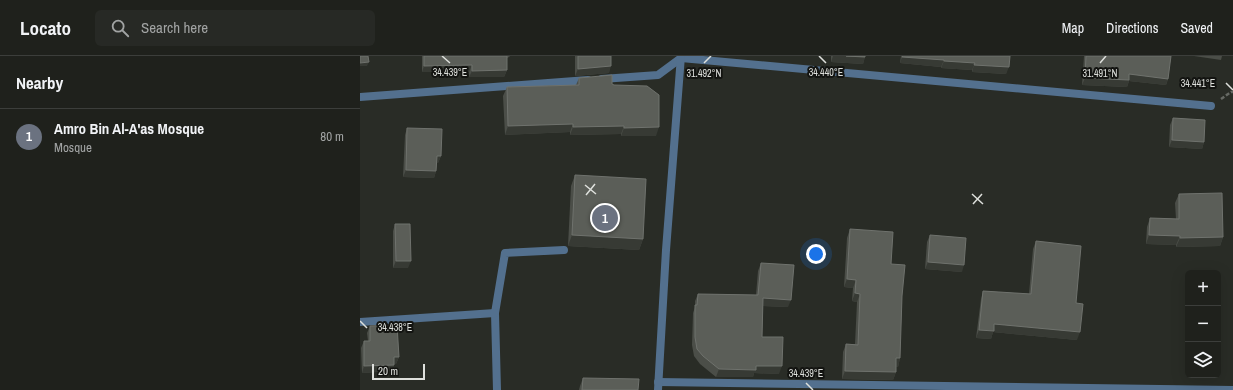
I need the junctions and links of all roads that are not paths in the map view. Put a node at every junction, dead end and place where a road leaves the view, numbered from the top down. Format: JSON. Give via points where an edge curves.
{"nodes":[{"id":1,"x":681,"y":57,"type":"edge"},
{"id":2,"x":360,"y":97,"type":"edge"},
{"id":3,"x":1211,"y":106,"type":"dead end"},
{"id":4,"x":564,"y":250,"type":"dead end"},
{"id":5,"x":495,"y":312,"type":"junction"},
{"id":6,"x":360,"y":322,"type":"edge"},
{"id":7,"x":658,"y":386,"type":"edge"},
{"id":8,"x":497,"y":390,"type":"edge"},
{"id":9,"x":1233,"y":390,"type":"edge"}],
"edges":[{"from":1,"to":2,"type":"street","via":[[658,75]]},
{"from":1,"to":3,"type":"street"},
{"from":1,"to":7,"type":"street"},
{"from":4,"to":5,"type":"street","via":[[504,253]]},
{"from":5,"to":6,"type":"street"},
{"from":5,"to":8,"type":"street"},
{"from":7,"to":9,"type":"street"}]}
